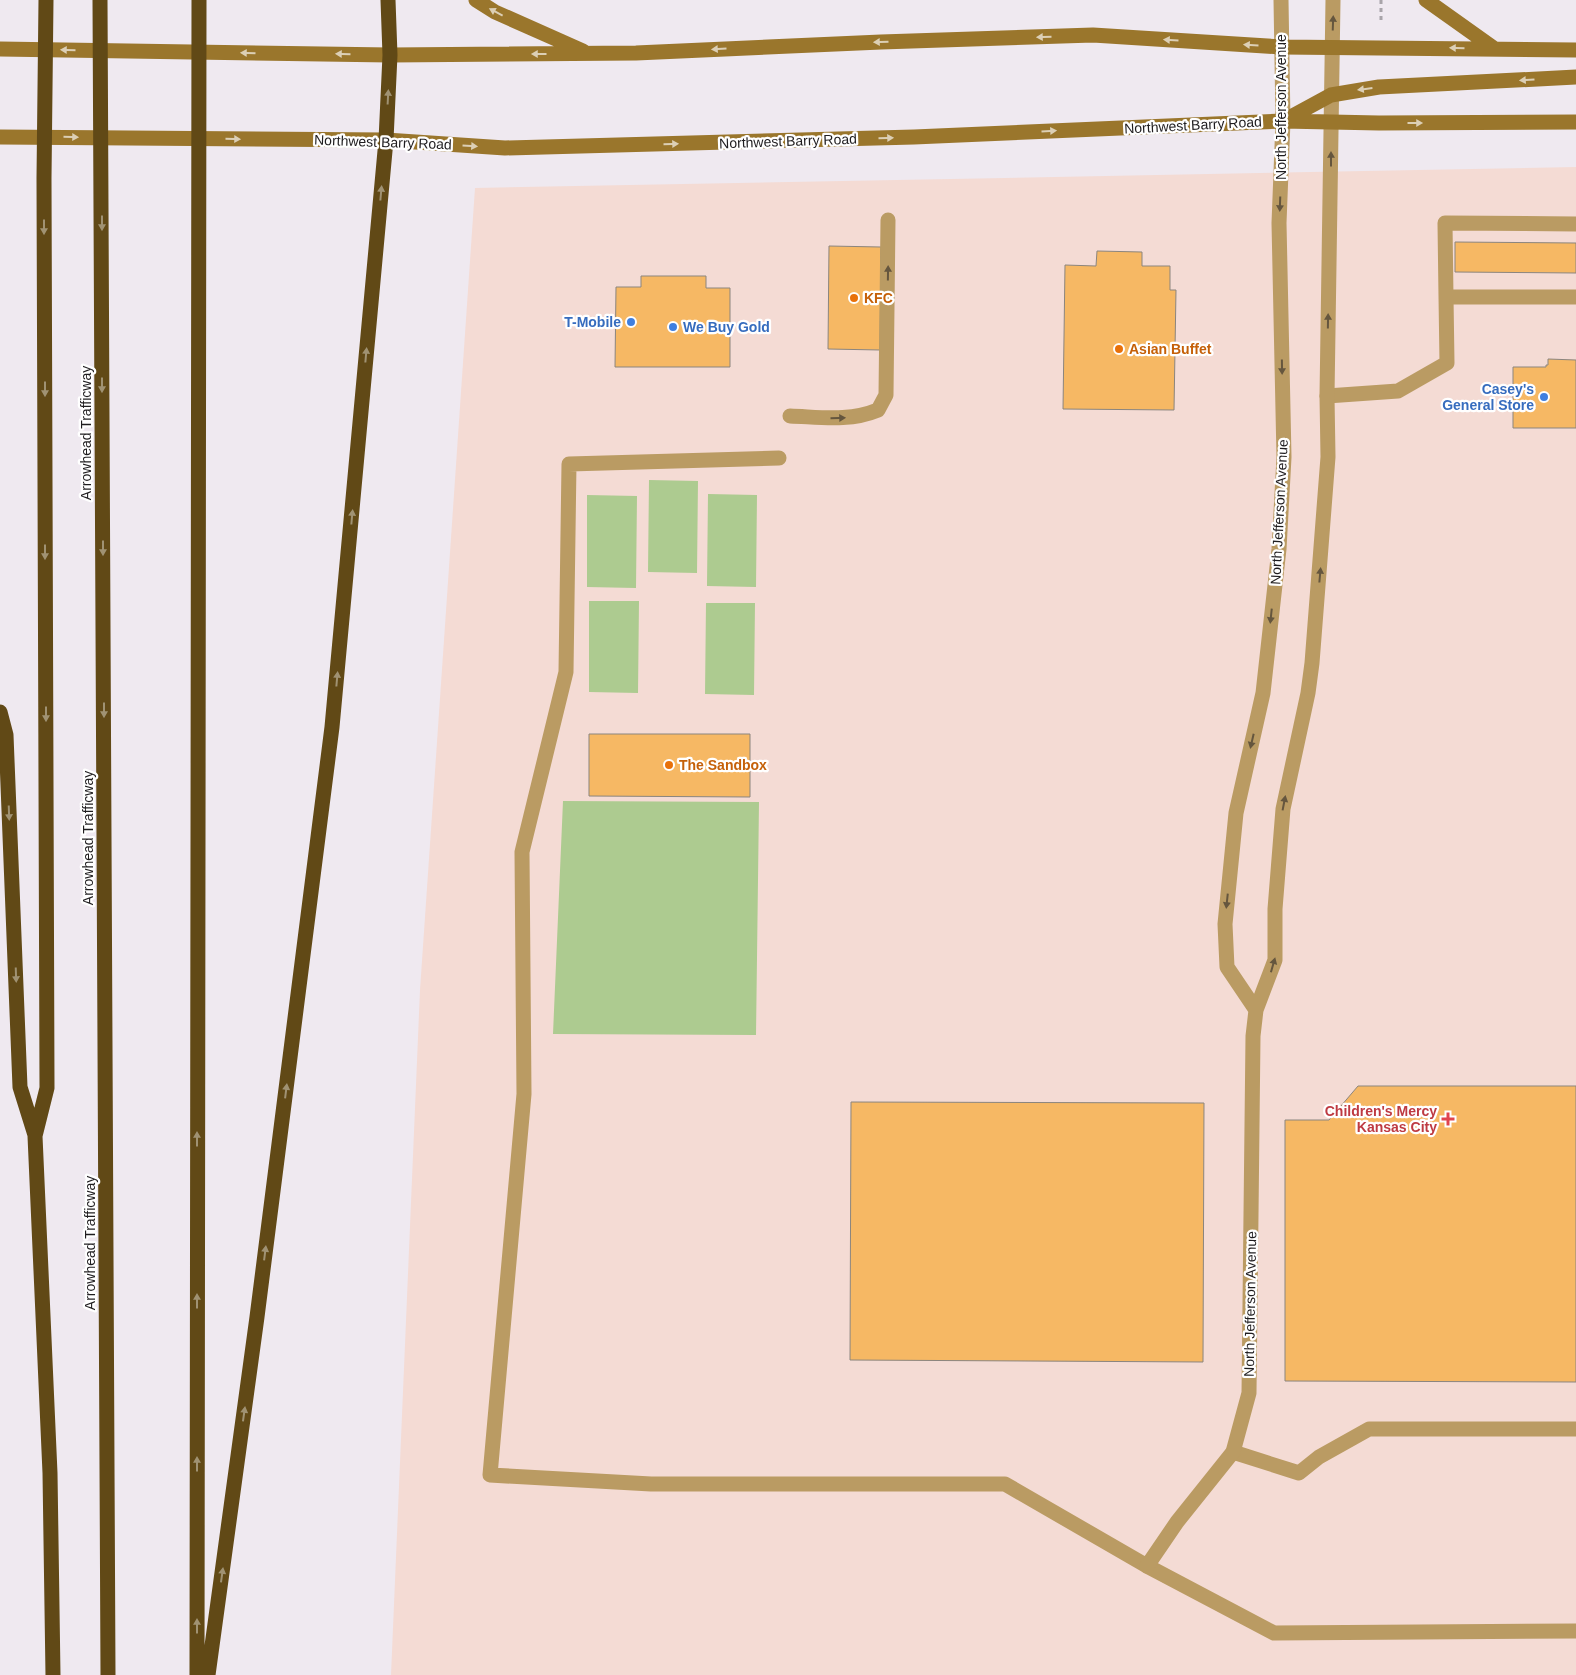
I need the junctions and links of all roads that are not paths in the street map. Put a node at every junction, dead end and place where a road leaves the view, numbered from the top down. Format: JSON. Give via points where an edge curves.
{"nodes":[{"id":1,"x":46,"y":0,"type":"edge"},
{"id":2,"x":100,"y":0,"type":"edge"},
{"id":3,"x":199,"y":0,"type":"edge"},
{"id":4,"x":388,"y":0,"type":"edge"},
{"id":5,"x":476,"y":0,"type":"edge"},
{"id":6,"x":1281,"y":0,"type":"edge"},
{"id":7,"x":1334,"y":0,"type":"edge"},
{"id":8,"x":1426,"y":0,"type":"edge"},
{"id":9,"x":1282,"y":47,"type":"junction"},
{"id":10,"x":1332,"y":47,"type":"junction"},
{"id":11,"x":0,"y":49,"type":"edge"},
{"id":12,"x":1495,"y":49,"type":"junction"},
{"id":13,"x":1576,"y":50,"type":"edge"},
{"id":14,"x":390,"y":54,"type":"junction"},
{"id":15,"x":589,"y":54,"type":"junction"},
{"id":16,"x":1576,"y":77,"type":"edge"},
{"id":17,"x":1331,"y":95,"type":"junction"},
{"id":18,"x":1283,"y":121,"type":"junction"},
{"id":19,"x":1331,"y":122,"type":"junction"},
{"id":20,"x":1576,"y":122,"type":"edge"},
{"id":21,"x":2,"y":137,"type":"edge"},
{"id":22,"x":386,"y":140,"type":"junction"},
{"id":23,"x":888,"y":220,"type":"dead end"},
{"id":24,"x":1576,"y":224,"type":"edge"},
{"id":25,"x":1446,"y":297,"type":"junction"},
{"id":26,"x":1576,"y":297,"type":"edge"},
{"id":27,"x":1327,"y":396,"type":"junction"},
{"id":28,"x":790,"y":416,"type":"dead end"},
{"id":29,"x":779,"y":458,"type":"dead end"},
{"id":30,"x":0,"y":712,"type":"edge"},
{"id":31,"x":1256,"y":1010,"type":"junction"},
{"id":32,"x":35,"y":1136,"type":"junction"},
{"id":33,"x":1576,"y":1429,"type":"edge"},
{"id":34,"x":1233,"y":1452,"type":"junction"},
{"id":35,"x":1147,"y":1566,"type":"junction"},
{"id":36,"x":1576,"y":1631,"type":"edge"},
{"id":37,"x":53,"y":1675,"type":"edge"},
{"id":38,"x":108,"y":1675,"type":"edge"},
{"id":39,"x":197,"y":1675,"type":"edge"},
{"id":40,"x":208,"y":1675,"type":"edge"}],
"edges":[{"from":1,"to":32,"type":"highway","one_way":true,"via":[[47,1088]]},
{"from":2,"to":38,"type":"highway","name":"Arrowhead Trafficway","one_way":true},
{"from":39,"to":3,"type":"highway","one_way":true},
{"from":4,"to":14,"type":"highway"},
{"from":15,"to":5,"type":"main road","one_way":true,"via":[[494,12]]},
{"from":6,"to":9,"type":"street","name":"North Jefferson Avenue"},
{"from":10,"to":7,"type":"street","name":"North Jefferson Avenue","one_way":true},
{"from":8,"to":12,"type":"main road"},
{"from":9,"to":10,"type":"main road"},
{"from":9,"to":15,"type":"main road","one_way":true,"via":[[1093,35]]},
{"from":9,"to":18,"type":"street","name":"North Jefferson Avenue"},
{"from":12,"to":10,"type":"main road","one_way":true},
{"from":10,"to":17,"type":"street","name":"North Jefferson Avenue"},
{"from":14,"to":11,"type":"main road","one_way":true},
{"from":12,"to":13,"type":"main road"},
{"from":15,"to":14,"type":"main road","one_way":true},
{"from":22,"to":14,"type":"highway","one_way":true},
{"from":16,"to":17,"type":"main road","one_way":true,"via":[[1380,87]]},
{"from":17,"to":18,"type":"main road"},
{"from":17,"to":19,"type":"street","name":"North Jefferson Avenue"},
{"from":18,"to":19,"type":"main road","name":"Northwest Barry Road"},
{"from":22,"to":18,"type":"main road","name":"Northwest Barry Road","one_way":true,"via":[[506,148],[623,146]]},
{"from":18,"to":31,"type":"street","name":"North Jefferson Avenue","one_way":true,"via":[[1279,223],[1284,457],[1279,548],[1263,693],[1236,813],[1225,924],[1227,968]]},
{"from":19,"to":20,"type":"main road","name":"Northwest Barry Road","one_way":true},
{"from":27,"to":19,"type":"street","name":"North Jefferson Avenue","one_way":true},
{"from":21,"to":22,"type":"main road","name":"Northwest Barry Road","one_way":true},
{"from":40,"to":22,"type":"highway","one_way":true,"via":[[332,727]]},
{"from":28,"to":23,"type":"street","one_way":true,"via":[[863,416],[878,410],[886,395]]},
{"from":24,"to":25,"type":"street","via":[[1445,223]]},
{"from":25,"to":26,"type":"street"},
{"from":25,"to":27,"type":"street","via":[[1447,362],[1398,391]]},
{"from":31,"to":27,"type":"street","name":"North Jefferson Avenue","one_way":true,"via":[[1275,960],[1275,909],[1283,809],[1312,663],[1328,457]]},
{"from":29,"to":35,"type":"street","via":[[569,464],[566,672],[522,852],[524,1094],[490,1475],[651,1484],[1006,1484]]},
{"from":30,"to":32,"type":"highway","one_way":true,"via":[[6,735],[20,1087]]},
{"from":31,"to":34,"type":"street","name":"North Jefferson Avenue","via":[[1249,1393]]},
{"from":32,"to":37,"type":"highway","via":[[50,1473]]},
{"from":33,"to":34,"type":"street","via":[[1368,1429],[1319,1457],[1299,1473]]},
{"from":34,"to":35,"type":"street","name":"North Jefferson Avenue","via":[[1177,1522]]},
{"from":35,"to":36,"type":"street","via":[[1274,1633]]}]}
